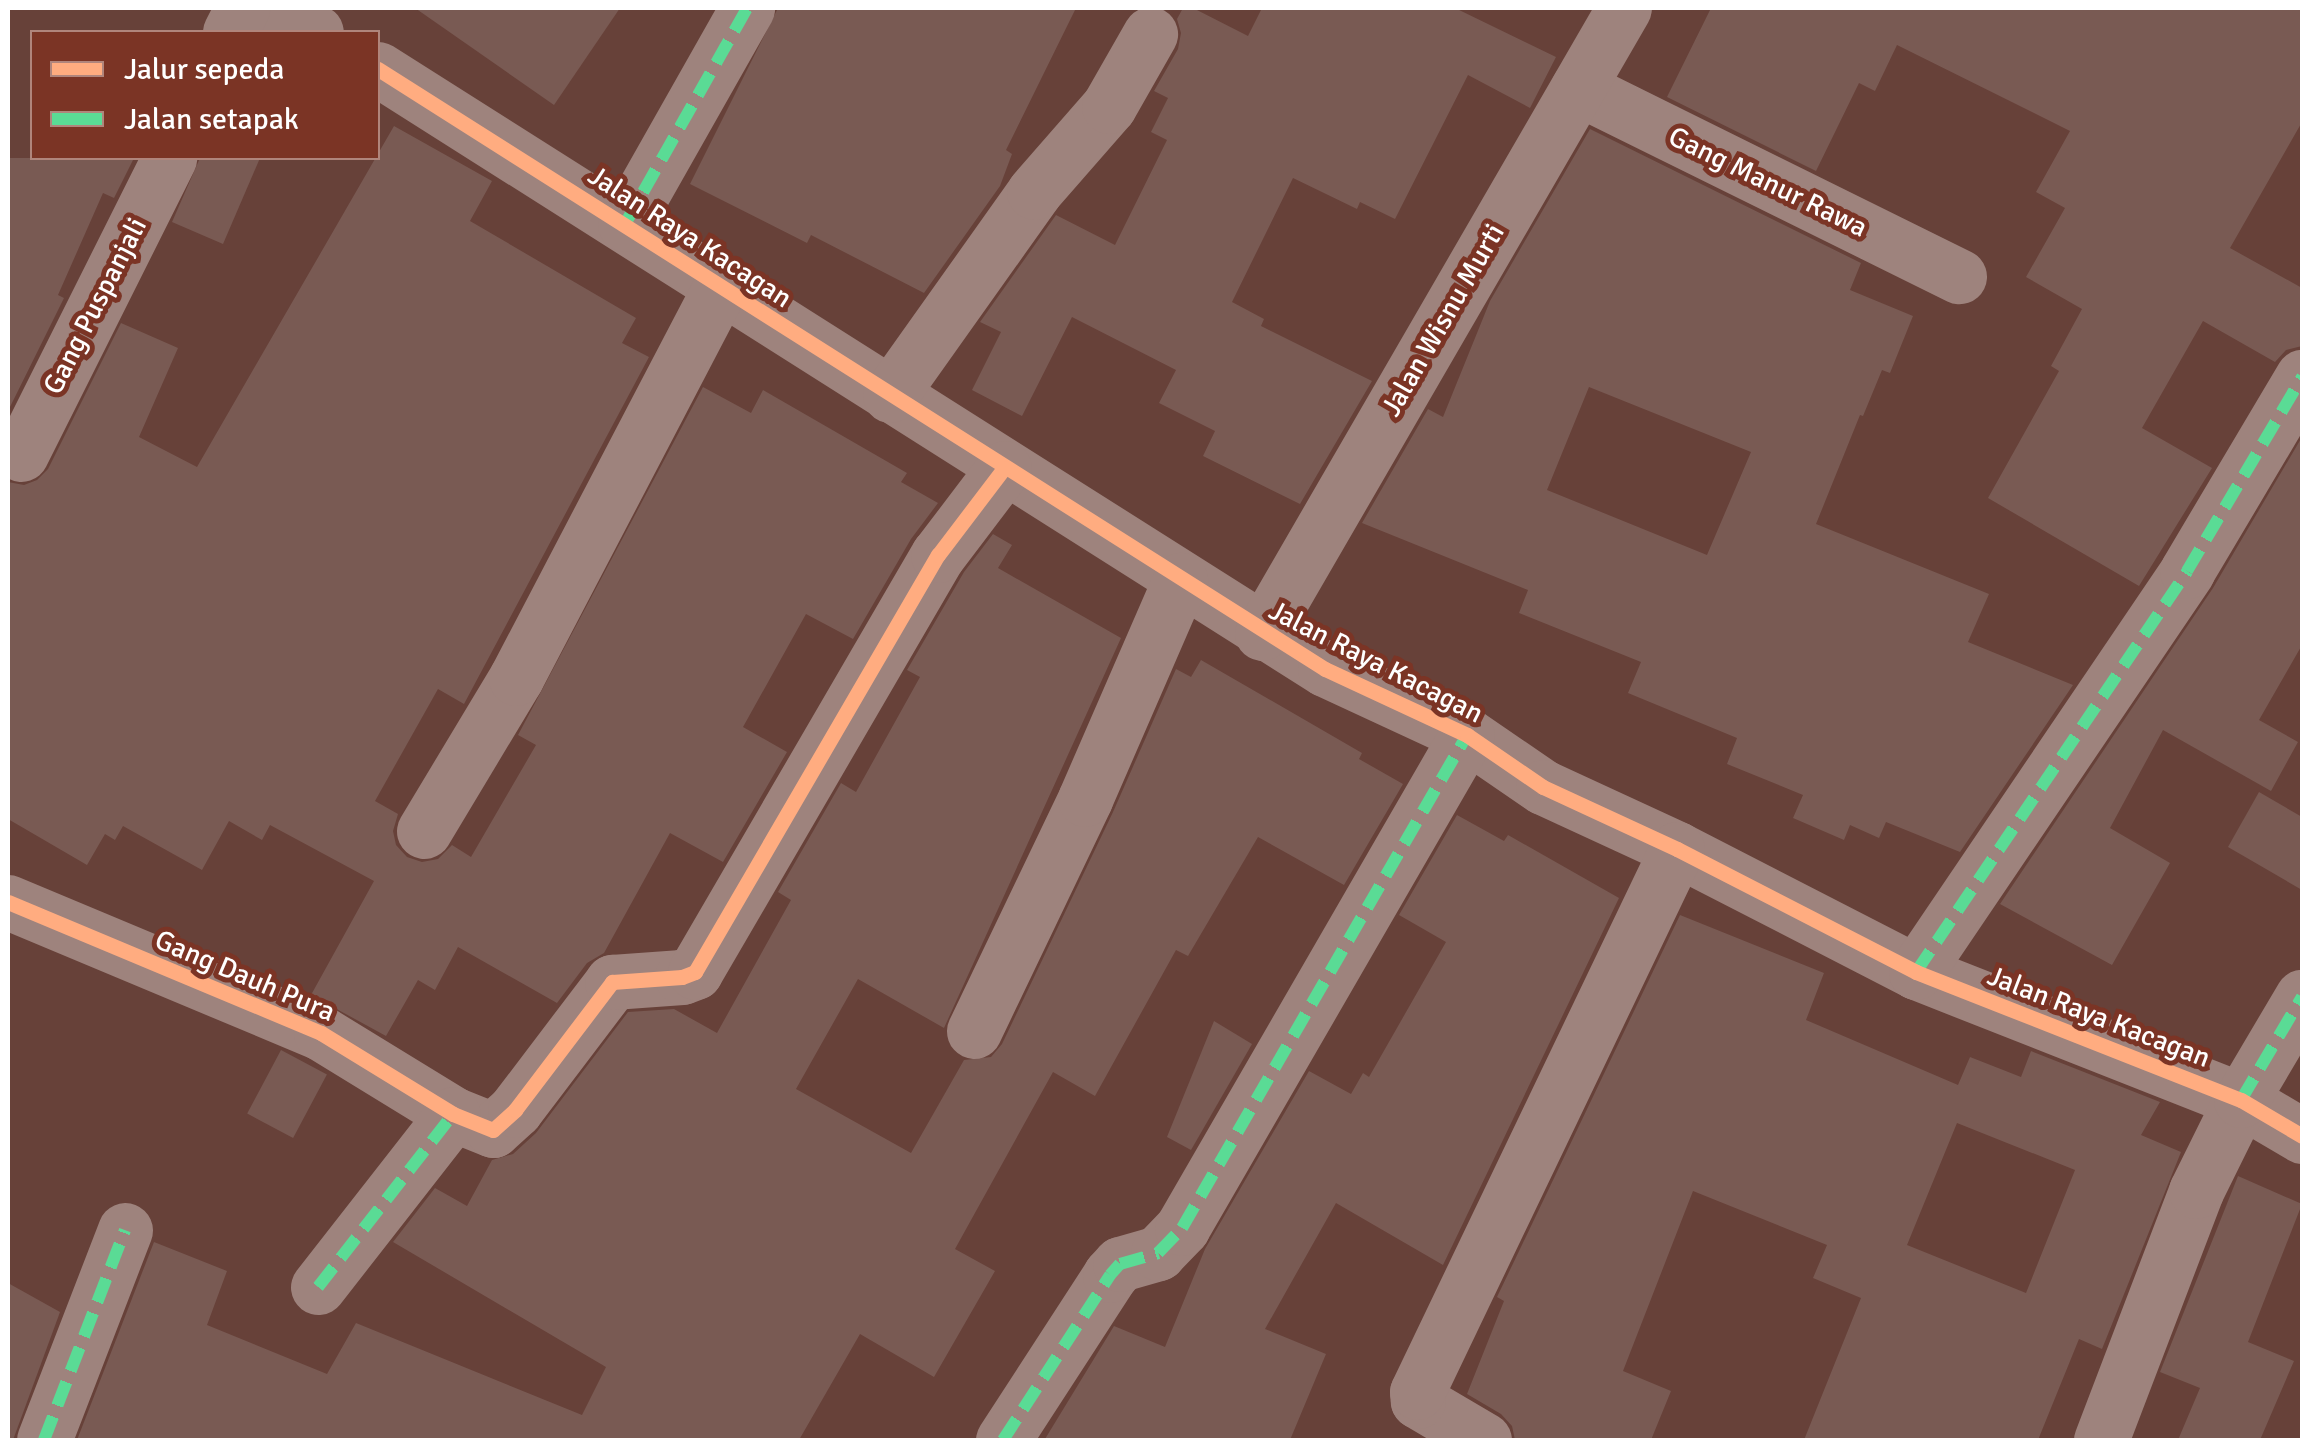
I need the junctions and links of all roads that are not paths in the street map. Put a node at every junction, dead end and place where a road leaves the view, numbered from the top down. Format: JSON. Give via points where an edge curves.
{"nodes":[{"id":1,"x":273,"y":8,"type":"edge"},
{"id":2,"x":748,"y":8,"type":"edge"},
{"id":3,"x":1624,"y":8,"type":"edge"},
{"id":4,"x":312,"y":30,"type":"edge"},
{"id":5,"x":1150,"y":34,"type":"dead end"},
{"id":6,"x":380,"y":70,"type":"edge"},
{"id":7,"x":1578,"y":88,"type":"junction"},
{"id":8,"x":168,"y":160,"type":"edge"},
{"id":9,"x":625,"y":224,"type":"junction"},
{"id":10,"x":1959,"y":276,"type":"dead end"},
{"id":11,"x":721,"y":286,"type":"junction"},
{"id":12,"x":2302,"y":378,"type":"edge"},
{"id":13,"x":890,"y":395,"type":"junction"},
{"id":14,"x":20,"y":454,"type":"dead end"},
{"id":15,"x":1004,"y":468,"type":"junction"},
{"id":16,"x":1180,"y":580,"type":"junction"},
{"id":17,"x":1262,"y":633,"type":"junction"},
{"id":18,"x":1467,"y":736,"type":"junction"},
{"id":19,"x":424,"y":831,"type":"dead end"},
{"id":20,"x":1677,"y":849,"type":"junction"},
{"id":21,"x":8,"y":902,"type":"edge"},
{"id":22,"x":1916,"y":972,"type":"junction"},
{"id":23,"x":2302,"y":998,"type":"edge"},
{"id":24,"x":974,"y":1031,"type":"dead end"},
{"id":25,"x":2241,"y":1100,"type":"junction"},
{"id":26,"x":454,"y":1114,"type":"junction"},
{"id":27,"x":2302,"y":1136,"type":"edge"},
{"id":28,"x":125,"y":1230,"type":"dead end"},
{"id":29,"x":318,"y":1288,"type":"dead end"},
{"id":30,"x":44,"y":1440,"type":"edge"},
{"id":31,"x":1003,"y":1440,"type":"edge"},
{"id":32,"x":1484,"y":1440,"type":"edge"},
{"id":33,"x":2101,"y":1440,"type":"edge"}],
"edges":[{"from":1,"to":4,"type":"street"},
{"from":2,"to":9,"type":"street"},
{"from":3,"to":7,"type":"street","name":"Jalan Wisnu Murti"},
{"from":5,"to":13,"type":"street","via":[[1109,106],[1034,192]]},
{"from":6,"to":9,"type":"street","name":"Jalan Raya Kacagan"},
{"from":7,"to":10,"type":"street","name":"Gang Manur Rawa"},
{"from":7,"to":17,"type":"street","name":"Jalan Wisnu Murti"},
{"from":8,"to":14,"type":"street","name":"Gang Puspanjali"},
{"from":9,"to":11,"type":"street","name":"Jalan Raya Kacagan"},
{"from":11,"to":13,"type":"street","name":"Jalan Raya Kacagan"},
{"from":11,"to":19,"type":"street","via":[[516,678]]},
{"from":12,"to":22,"type":"street","via":[[2187,572]]},
{"from":13,"to":15,"type":"street","name":"Jalan Raya Kacagan"},
{"from":15,"to":16,"type":"street","name":"Jalan Raya Kacagan"},
{"from":15,"to":26,"type":"street","name":"Gang Dauh Pura","via":[[938,556],[694,972],[612,982],[515,1110],[492,1130]]},
{"from":16,"to":17,"type":"street","name":"Jalan Raya Kacagan"},
{"from":16,"to":24,"type":"street"},
{"from":17,"to":18,"type":"street","name":"Jalan Raya Kacagan"},
{"from":18,"to":20,"type":"street","name":"Jalan Raya Kacagan","via":[[1543,787]]},
{"from":18,"to":31,"type":"street","via":[[1182,1228],[1158,1253],[1120,1264]]},
{"from":20,"to":22,"type":"street","name":"Jalan Raya Kacagan"},
{"from":20,"to":32,"type":"street","via":[[1417,1392],[1418,1401]]},
{"from":21,"to":26,"type":"street","name":"Gang Dauh Pura","via":[[321,1033]]},
{"from":22,"to":25,"type":"street","name":"Jalan Raya Kacagan"},
{"from":23,"to":25,"type":"street"},
{"from":25,"to":27,"type":"street","name":"Jalan Raya Kacagan"},
{"from":25,"to":33,"type":"street","via":[[2196,1191]]},
{"from":26,"to":29,"type":"street"},
{"from":28,"to":30,"type":"street"}]}
